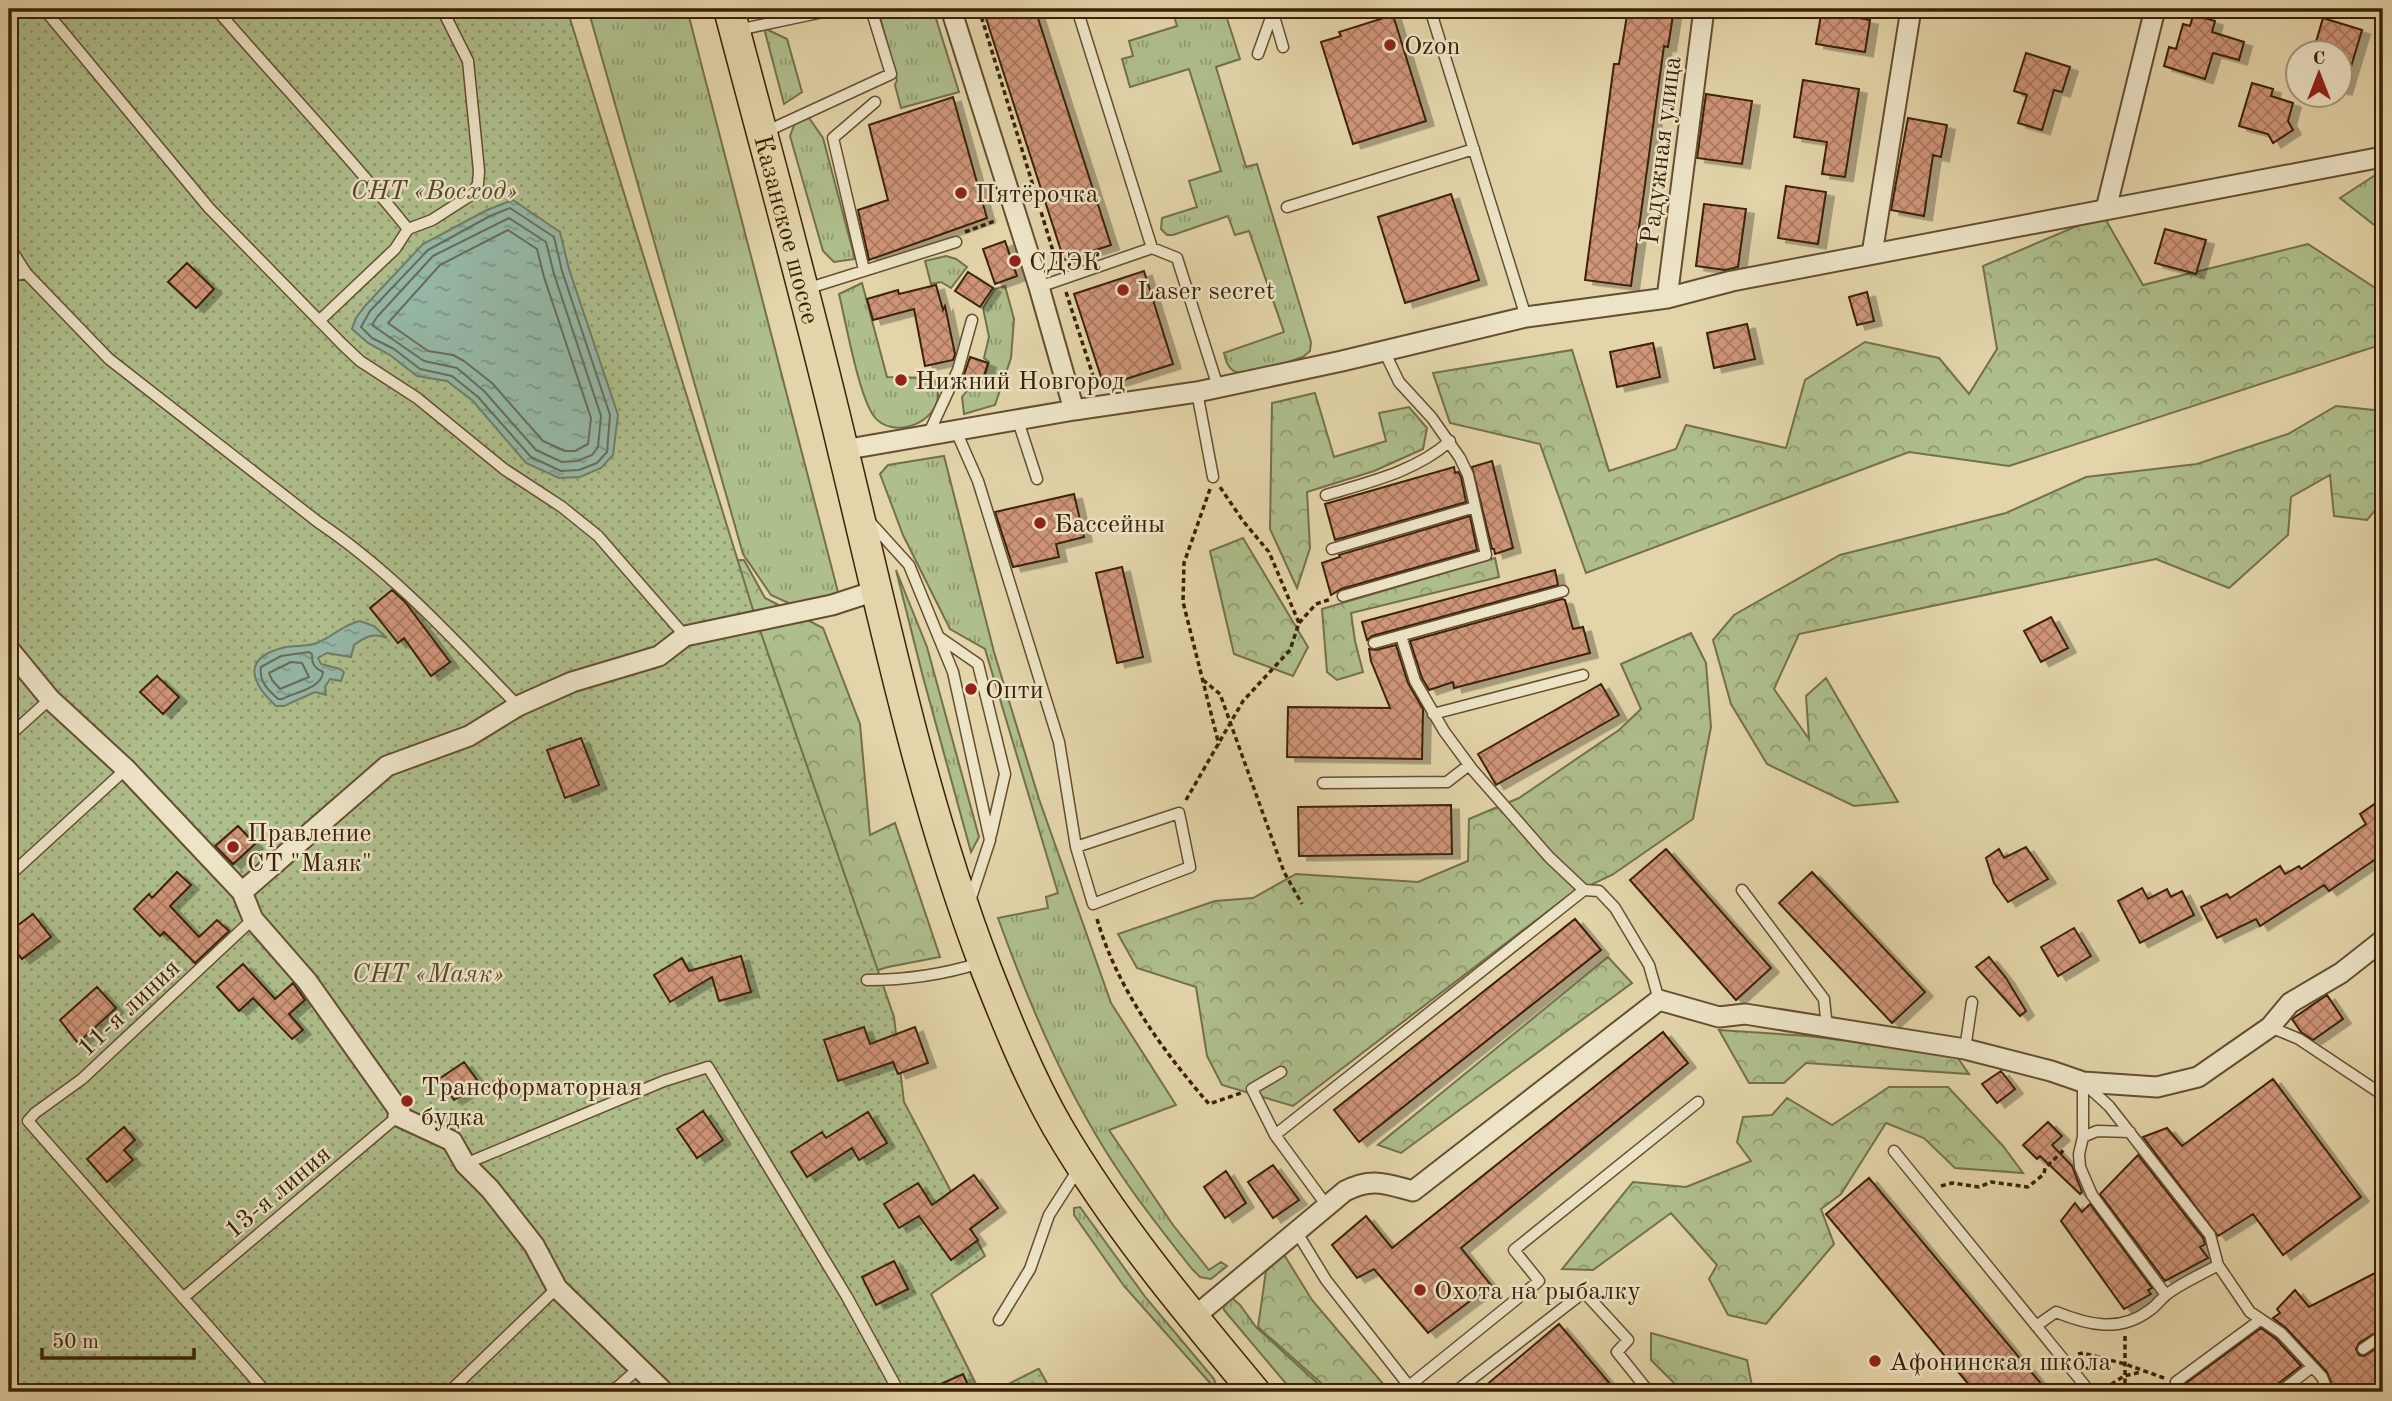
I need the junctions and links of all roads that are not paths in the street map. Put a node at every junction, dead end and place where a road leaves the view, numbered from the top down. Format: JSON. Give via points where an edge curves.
{"nodes":[{"id":1,"x":44,"y":9,"type":"edge"},
{"id":2,"x":216,"y":9,"type":"edge"},
{"id":3,"x":442,"y":9,"type":"edge"},
{"id":4,"x":837,"y":9,"type":"edge"},
{"id":5,"x":871,"y":9,"type":"edge"},
{"id":6,"x":951,"y":9,"type":"edge"},
{"id":7,"x":1077,"y":9,"type":"edge"},
{"id":8,"x":1284,"y":9,"type":"edge"},
{"id":9,"x":1430,"y":9,"type":"edge"},
{"id":10,"x":1704,"y":9,"type":"edge"},
{"id":11,"x":1911,"y":9,"type":"edge"},
{"id":12,"x":2155,"y":9,"type":"edge"},
{"id":13,"x":808,"y":12,"type":"edge"},
{"id":14,"x":1273,"y":12,"type":"junction"},
{"id":15,"x":732,"y":20,"type":"edge"},
{"id":16,"x":1283,"y":47,"type":"dead end"},
{"id":17,"x":1258,"y":54,"type":"dead end"},
{"id":18,"x":875,"y":102,"type":"dead end"},
{"id":19,"x":761,"y":133,"type":"junction"},
{"id":20,"x":1474,"y":149,"type":"junction"},
{"id":21,"x":2380,"y":155,"type":"edge"},
{"id":22,"x":1287,"y":207,"type":"dead end"},
{"id":23,"x":2106,"y":209,"type":"junction"},
{"id":24,"x":408,"y":229,"type":"junction"},
{"id":25,"x":956,"y":242,"type":"dead end"},
{"id":26,"x":9,"y":246,"type":"edge"},
{"id":27,"x":1152,"y":248,"type":"junction"},
{"id":28,"x":1872,"y":254,"type":"junction"},
{"id":29,"x":864,"y":270,"type":"junction"},
{"id":30,"x":26,"y":273,"type":"junction"},
{"id":31,"x":9,"y":276,"type":"edge"},
{"id":32,"x":1038,"y":287,"type":"junction"},
{"id":33,"x":802,"y":290,"type":"junction"},
{"id":34,"x":1667,"y":298,"type":"junction"},
{"id":35,"x":1527,"y":317,"type":"junction"},
{"id":36,"x":972,"y":320,"type":"dead end"},
{"id":37,"x":319,"y":321,"type":"junction"},
{"id":38,"x":1384,"y":351,"type":"junction"},
{"id":39,"x":1218,"y":387,"type":"junction"},
{"id":40,"x":1197,"y":392,"type":"junction"},
{"id":41,"x":1074,"y":410,"type":"junction"},
{"id":42,"x":1018,"y":421,"type":"junction"},
{"id":43,"x":956,"y":431,"type":"junction"},
{"id":44,"x":928,"y":436,"type":"junction"},
{"id":45,"x":1450,"y":441,"type":"junction"},
{"id":46,"x":844,"y":450,"type":"junction"},
{"id":47,"x":1213,"y":477,"type":"road end"},
{"id":48,"x":1037,"y":479,"type":"dead end"},
{"id":49,"x":1326,"y":495,"type":"dead end"},
{"id":50,"x":1475,"y":506,"type":"junction"},
{"id":51,"x":858,"y":510,"type":"junction"},
{"id":52,"x":1332,"y":549,"type":"dead end"},
{"id":53,"x":875,"y":591,"type":"junction"},
{"id":54,"x":1563,"y":591,"type":"dead end"},
{"id":55,"x":1343,"y":596,"type":"road end"},
{"id":56,"x":685,"y":636,"type":"junction"},
{"id":57,"x":1401,"y":636,"type":"junction"},
{"id":58,"x":939,"y":637,"type":"junction"},
{"id":59,"x":1374,"y":643,"type":"dead end"},
{"id":60,"x":9,"y":649,"type":"edge"},
{"id":61,"x":1583,"y":675,"type":"dead end"},
{"id":62,"x":50,"y":699,"type":"junction"},
{"id":63,"x":518,"y":706,"type":"junction"},
{"id":64,"x":1433,"y":714,"type":"junction"},
{"id":65,"x":9,"y":736,"type":"edge"},
{"id":66,"x":1469,"y":765,"type":"junction"},
{"id":67,"x":126,"y":769,"type":"junction"},
{"id":68,"x":1323,"y":783,"type":"dead end"},
{"id":69,"x":990,"y":840,"type":"junction"},
{"id":70,"x":1076,"y":847,"type":"junction"},
{"id":71,"x":9,"y":876,"type":"edge"},
{"id":72,"x":1584,"y":890,"type":"junction"},
{"id":73,"x":1742,"y":890,"type":"dead end"},
{"id":74,"x":242,"y":892,"type":"junction"},
{"id":75,"x":966,"y":915,"type":"junction"},
{"id":76,"x":253,"y":919,"type":"junction"},
{"id":77,"x":2383,"y":940,"type":"edge"},
{"id":78,"x":984,"y":961,"type":"junction"},
{"id":79,"x":867,"y":980,"type":"dead end"},
{"id":80,"x":1659,"y":1000,"type":"junction"},
{"id":81,"x":1972,"y":1002,"type":"dead end"},
{"id":82,"x":2270,"y":1027,"type":"junction"},
{"id":83,"x":1827,"y":1028,"type":"junction"},
{"id":84,"x":1965,"y":1049,"type":"junction"},
{"id":85,"x":1281,"y":1072,"type":"dead end"},
{"id":86,"x":2083,"y":1082,"type":"junction"},
{"id":87,"x":2383,"y":1095,"type":"edge"},
{"id":88,"x":1698,"y":1102,"type":"dead end"},
{"id":89,"x":398,"y":1116,"type":"junction"},
{"id":90,"x":2130,"y":1132,"type":"junction"},
{"id":91,"x":1275,"y":1135,"type":"junction"},
{"id":92,"x":2083,"y":1137,"type":"junction"},
{"id":93,"x":1894,"y":1151,"type":"dead end"},
{"id":94,"x":465,"y":1164,"type":"junction"},
{"id":95,"x":1082,"y":1164,"type":"junction"},
{"id":96,"x":1326,"y":1206,"type":"junction"},
{"id":97,"x":1296,"y":1231,"type":"junction"},
{"id":98,"x":2218,"y":1265,"type":"junction"},
{"id":99,"x":557,"y":1289,"type":"junction"},
{"id":100,"x":2166,"y":1295,"type":"junction"},
{"id":101,"x":183,"y":1298,"type":"junction"},
{"id":102,"x":1193,"y":1318,"type":"junction"},
{"id":103,"x":999,"y":1320,"type":"dead end"},
{"id":104,"x":2260,"y":1320,"type":"junction"},
{"id":105,"x":2036,"y":1326,"type":"junction"},
{"id":106,"x":2383,"y":1335,"type":"edge"},
{"id":107,"x":2362,"y":1349,"type":"dead end"},
{"id":108,"x":2312,"y":1367,"type":"junction"},
{"id":109,"x":639,"y":1368,"type":"junction"},
{"id":110,"x":2176,"y":1382,"type":"road end"},
{"id":111,"x":1412,"y":1389,"type":"edge"},
{"id":112,"x":266,"y":1392,"type":"edge"},
{"id":113,"x":449,"y":1392,"type":"edge"},
{"id":114,"x":612,"y":1392,"type":"edge"},
{"id":115,"x":664,"y":1392,"type":"edge"},
{"id":116,"x":899,"y":1392,"type":"edge"},
{"id":117,"x":1255,"y":1392,"type":"edge"},
{"id":118,"x":1455,"y":1392,"type":"edge"},
{"id":119,"x":1649,"y":1392,"type":"edge"},
{"id":120,"x":2090,"y":1392,"type":"edge"},
{"id":121,"x":2280,"y":1392,"type":"edge"},
{"id":122,"x":2328,"y":1392,"type":"edge"}],
"edges":[{"from":1,"to":37,"type":"lane","via":[[209,208]]},
{"from":2,"to":24,"type":"lane"},
{"from":3,"to":24,"type":"lane","via":[[468,61],[478,184],[471,195]]},
{"from":4,"to":13,"type":"lane"},
{"from":5,"to":19,"type":"lane","via":[[891,74]]},
{"from":6,"to":32,"type":"street"},
{"from":7,"to":27,"type":"lane"},
{"from":8,"to":14,"type":"lane"},
{"from":9,"to":20,"type":"lane"},
{"from":10,"to":34,"type":"street","name":"Радужная улица"},
{"from":11,"to":28,"type":"street"},
{"from":12,"to":23,"type":"street"},
{"from":13,"to":15,"type":"lane"},
{"from":14,"to":16,"type":"lane"},
{"from":14,"to":17,"type":"lane"},
{"from":15,"to":19,"type":"main road","name":"Казанское шоссе"},
{"from":18,"to":29,"type":"lane","via":[[833,138]]},
{"from":19,"to":33,"type":"main road","name":"Казанское шоссе"},
{"from":20,"to":22,"type":"lane"},
{"from":20,"to":35,"type":"lane"},
{"from":21,"to":23,"type":"street"},
{"from":23,"to":28,"type":"street"},
{"from":24,"to":37,"type":"lane","via":[[395,249]]},
{"from":25,"to":29,"type":"lane"},
{"from":26,"to":30,"type":"lane"},
{"from":27,"to":32,"type":"lane"},
{"from":27,"to":39,"type":"lane","via":[[1177,258]]},
{"from":28,"to":34,"type":"street"},
{"from":29,"to":33,"type":"lane"},
{"from":30,"to":31,"type":"lane"},
{"from":30,"to":63,"type":"lane","via":[[108,359],[347,541],[421,606]]},
{"from":32,"to":41,"type":"street"},
{"from":33,"to":46,"type":"main road","name":"Казанское шоссе"},
{"from":34,"to":35,"type":"street"},
{"from":35,"to":38,"type":"street"},
{"from":36,"to":44,"type":"lane","via":[[958,370]]},
{"from":37,"to":56,"type":"lane","via":[[360,361],[417,398],[504,470],[598,536]]},
{"from":38,"to":39,"type":"street"},
{"from":38,"to":45,"type":"lane","via":[[1399,382]]},
{"from":39,"to":40,"type":"street"},
{"from":40,"to":41,"type":"street"},
{"from":40,"to":47,"type":"lane"},
{"from":41,"to":42,"type":"street"},
{"from":42,"to":43,"type":"street"},
{"from":42,"to":48,"type":"lane"},
{"from":43,"to":44,"type":"street"},
{"from":43,"to":70,"type":"lane","via":[[978,481],[1059,742]]},
{"from":44,"to":46,"type":"street"},
{"from":45,"to":49,"type":"lane","via":[[1402,471]]},
{"from":45,"to":50,"type":"lane","via":[[1468,475]]},
{"from":46,"to":51,"type":"main road","name":"Казанское шоссе"},
{"from":50,"to":52,"type":"lane"},
{"from":50,"to":55,"type":"lane","via":[[1486,555]]},
{"from":51,"to":53,"type":"main road"},
{"from":51,"to":58,"type":"lane","via":[[909,565]]},
{"from":53,"to":56,"type":"street","via":[[832,605]]},
{"from":53,"to":75,"type":"main road","via":[[939,835]]},
{"from":54,"to":57,"type":"lane"},
{"from":56,"to":63,"type":"street","via":[[659,656],[572,682]]},
{"from":57,"to":59,"type":"lane"},
{"from":57,"to":64,"type":"lane","via":[[1415,681]]},
{"from":58,"to":69,"type":"lane","via":[[953,672]]},
{"from":58,"to":69,"type":"lane","via":[[978,664],[1005,774]]},
{"from":60,"to":62,"type":"street"},
{"from":61,"to":64,"type":"lane"},
{"from":62,"to":65,"type":"lane"},
{"from":62,"to":67,"type":"street"},
{"from":63,"to":74,"type":"street","via":[[469,736],[387,766]]},
{"from":64,"to":66,"type":"lane"},
{"from":66,"to":68,"type":"lane","via":[[1447,782]]},
{"from":66,"to":72,"type":"lane"},
{"from":67,"to":71,"type":"lane"},
{"from":67,"to":74,"type":"street"},
{"from":69,"to":75,"type":"lane"},
{"from":70,"to":70,"type":"lane","via":[[1179,813],[1191,867],[1093,904]]},
{"from":72,"to":80,"type":"lane","via":[[1600,891],[1615,908],[1649,965]]},
{"from":72,"to":91,"type":"lane"},
{"from":73,"to":83,"type":"lane","via":[[1824,999]]},
{"from":74,"to":76,"type":"street"},
{"from":75,"to":78,"type":"main road"},
{"from":76,"to":89,"type":"street","via":[[307,981],[400,1112]]},
{"from":76,"to":101,"type":"lane","name":"11-я линия","via":[[82,1079],[28,1121]]},
{"from":77,"to":82,"type":"street","via":[[2341,973],[2290,1003]]},
{"from":78,"to":79,"type":"lane","via":[[948,973]]},
{"from":78,"to":95,"type":"main road","via":[[1037,1085]]},
{"from":80,"to":83,"type":"street","via":[[1719,1017],[1745,1014]]},
{"from":80,"to":96,"type":"street","via":[[1413,1191],[1376,1181],[1360,1183]]},
{"from":81,"to":84,"type":"lane"},
{"from":82,"to":86,"type":"street","via":[[2198,1077],[2157,1087]]},
{"from":82,"to":87,"type":"lane","via":[[2299,1039]]},
{"from":83,"to":84,"type":"street"},
{"from":84,"to":86,"type":"street"},
{"from":85,"to":91,"type":"lane","via":[[1252,1089]]},
{"from":86,"to":90,"type":"lane"},
{"from":86,"to":92,"type":"lane"},
{"from":88,"to":111,"type":"lane","via":[[1514,1250],[1539,1281]]},
{"from":89,"to":94,"type":"street","via":[[452,1141]]},
{"from":89,"to":101,"type":"lane","name":"13-я линия"},
{"from":90,"to":92,"type":"lane","via":[[2097,1130]]},
{"from":90,"to":98,"type":"lane","via":[[2210,1236]]},
{"from":91,"to":96,"type":"lane"},
{"from":92,"to":100,"type":"lane","via":[[2080,1167],[2092,1195]]},
{"from":93,"to":105,"type":"lane"},
{"from":94,"to":99,"type":"street","via":[[534,1245]]},
{"from":94,"to":116,"type":"lane","via":[[708,1067]]},
{"from":95,"to":102,"type":"main road","via":[[1112,1213]]},
{"from":95,"to":103,"type":"lane","via":[[1049,1215],[1030,1269]]},
{"from":96,"to":97,"type":"street"},
{"from":97,"to":102,"type":"street"},
{"from":97,"to":111,"type":"lane","via":[[1326,1280]]},
{"from":98,"to":100,"type":"lane"},
{"from":98,"to":104,"type":"lane"},
{"from":99,"to":109,"type":"street"},
{"from":99,"to":113,"type":"lane"},
{"from":100,"to":105,"type":"lane","via":[[2151,1310],[2125,1324],[2081,1322],[2056,1312]]},
{"from":101,"to":112,"type":"lane"},
{"from":102,"to":117,"type":"main road"},
{"from":104,"to":108,"type":"lane","via":[[2281,1333]]},
{"from":104,"to":110,"type":"lane"},
{"from":105,"to":120,"type":"lane"},
{"from":106,"to":107,"type":"lane"},
{"from":108,"to":121,"type":"lane"},
{"from":108,"to":122,"type":"lane"},
{"from":109,"to":114,"type":"lane"},
{"from":109,"to":115,"type":"street"},
{"from":118,"to":119,"type":"lane","via":[[1584,1292],[1628,1340],[1617,1352]]}]}
